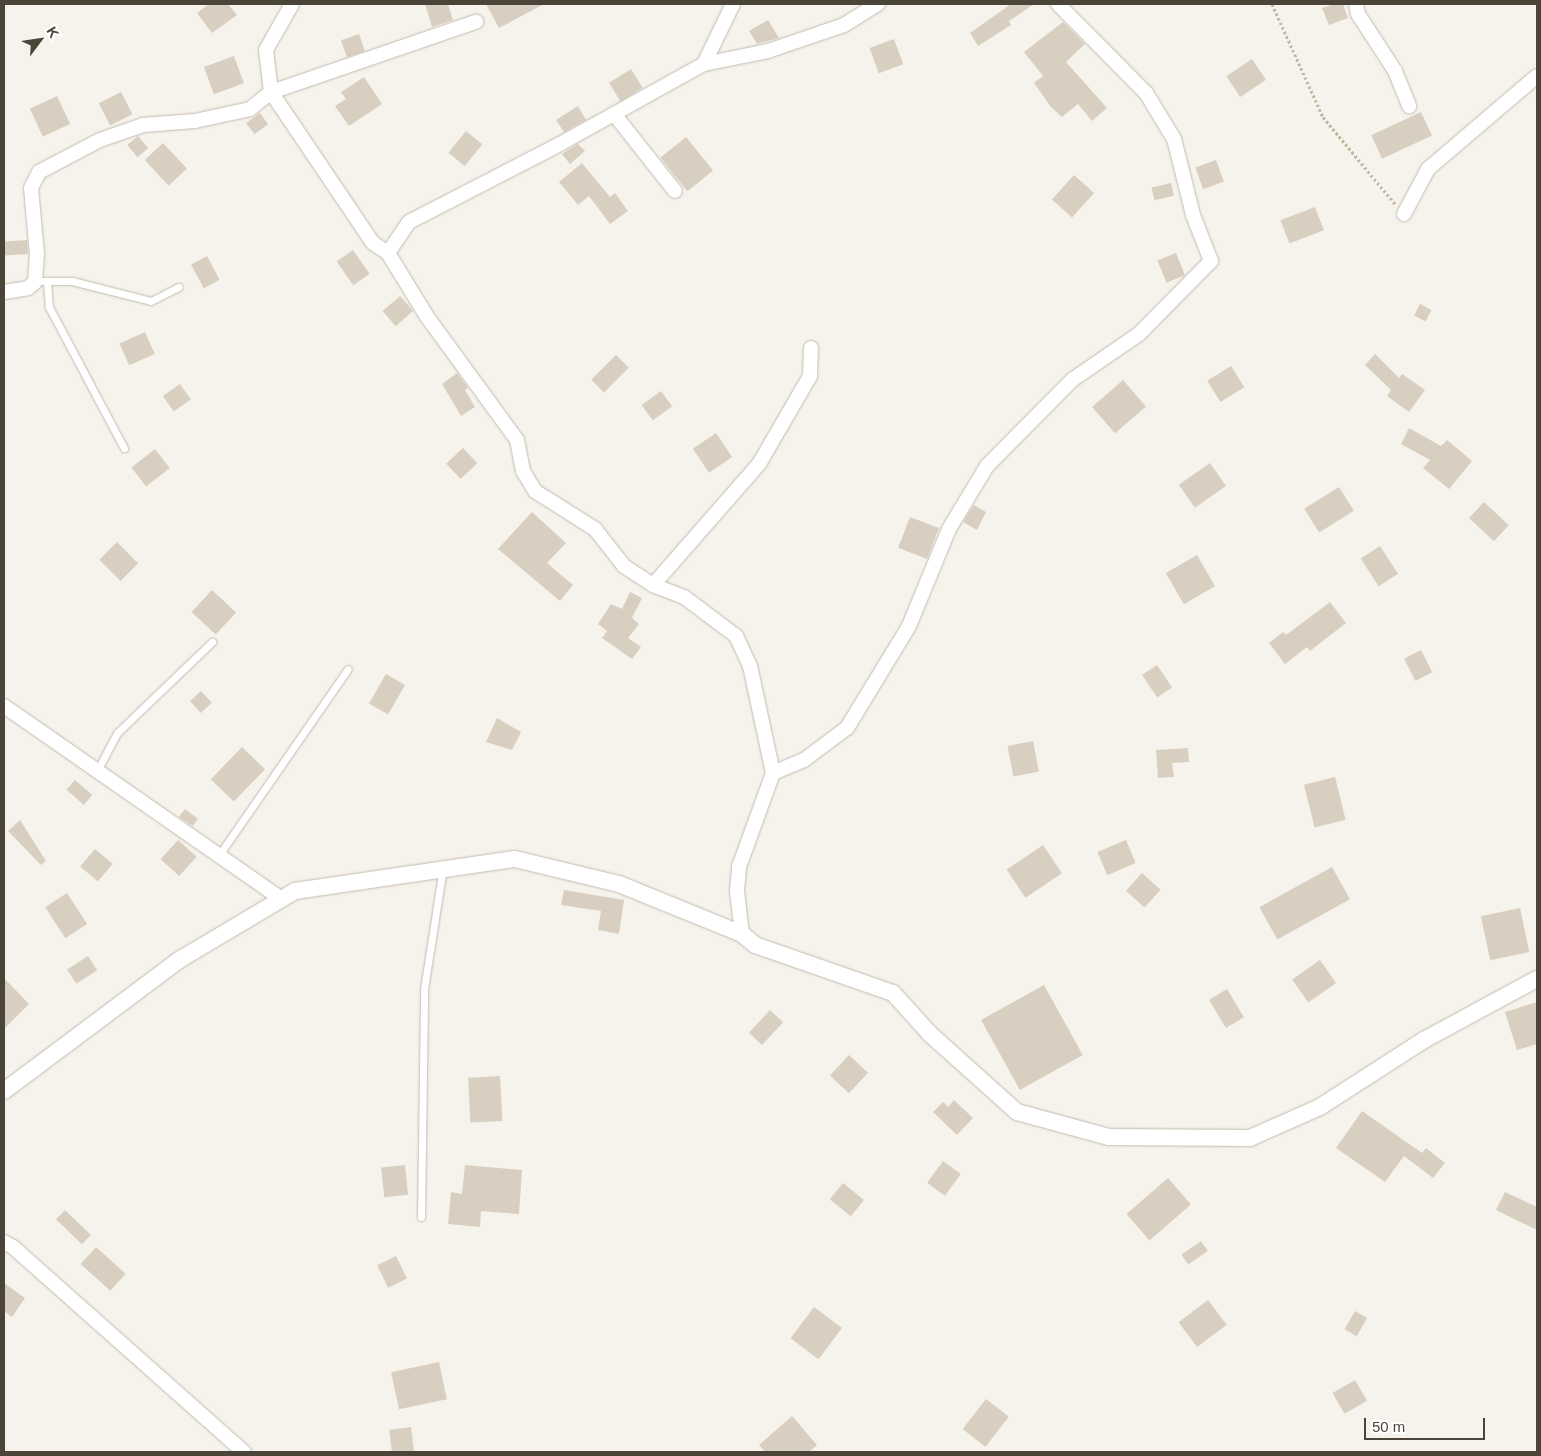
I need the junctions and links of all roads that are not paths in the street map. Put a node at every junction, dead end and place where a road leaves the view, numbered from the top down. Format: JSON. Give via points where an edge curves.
{"nodes":[{"id":1,"x":292,"y":4,"type":"edge"},
{"id":2,"x":733,"y":4,"type":"edge"},
{"id":3,"x":878,"y":4,"type":"edge"},
{"id":4,"x":1058,"y":4,"type":"edge"},
{"id":5,"x":1356,"y":4,"type":"edge"},
{"id":6,"x":476,"y":22,"type":"dead end"},
{"id":7,"x":704,"y":64,"type":"junction"},
{"id":8,"x":1537,"y":76,"type":"edge"},
{"id":9,"x":271,"y":92,"type":"junction"},
{"id":10,"x":1409,"y":106,"type":"dead end"},
{"id":11,"x":614,"y":114,"type":"junction"},
{"id":12,"x":675,"y":191,"type":"dead end"},
{"id":13,"x":1404,"y":214,"type":"road end"},
{"id":14,"x":388,"y":253,"type":"junction"},
{"id":15,"x":41,"y":281,"type":"junction"},
{"id":16,"x":179,"y":287,"type":"dead end"},
{"id":17,"x":4,"y":292,"type":"edge"},
{"id":18,"x":811,"y":348,"type":"dead end"},
{"id":19,"x":124,"y":448,"type":"dead end"},
{"id":20,"x":653,"y":585,"type":"junction"},
{"id":21,"x":212,"y":642,"type":"dead end"},
{"id":22,"x":348,"y":669,"type":"dead end"},
{"id":23,"x":4,"y":706,"type":"edge"},
{"id":24,"x":97,"y":771,"type":"junction"},
{"id":25,"x":773,"y":773,"type":"junction"},
{"id":26,"x":219,"y":855,"type":"junction"},
{"id":27,"x":443,"y":868,"type":"junction"},
{"id":28,"x":282,"y":899,"type":"junction"},
{"id":29,"x":742,"y":934,"type":"junction"},
{"id":30,"x":1537,"y":979,"type":"edge"},
{"id":31,"x":4,"y":1091,"type":"edge"},
{"id":32,"x":421,"y":1217,"type":"dead end"},
{"id":33,"x":4,"y":1242,"type":"edge"},
{"id":34,"x":244,"y":1452,"type":"edge"}],
"edges":[{"from":1,"to":9,"type":"street","via":[[266,50]]},
{"from":2,"to":7,"type":"street"},
{"from":3,"to":7,"type":"street","via":[[844,25],[768,50]]},
{"from":4,"to":25,"type":"street","via":[[1146,93],[1174,139],[1193,215],[1211,261],[1139,334],[1072,380],[987,466],[950,529],[909,626],[847,728],[804,760]]},
{"from":5,"to":10,"type":"street","via":[[1358,14],[1396,71]]},
{"from":6,"to":9,"type":"street"},
{"from":7,"to":11,"type":"street"},
{"from":8,"to":13,"type":"street","via":[[1428,169]]},
{"from":9,"to":14,"type":"street","via":[[373,243]]},
{"from":9,"to":15,"type":"street","via":[[250,109],[195,121],[142,125],[100,140],[39,172],[31,188]]},
{"from":11,"to":12,"type":"street"},
{"from":11,"to":14,"type":"street","via":[[409,222]]},
{"from":14,"to":20,"type":"street","via":[[426,315],[518,440],[523,471],[535,491],[595,529],[624,566]]},
{"from":15,"to":16,"type":"lane","via":[[72,281],[151,301]]},
{"from":15,"to":17,"type":"street","via":[[28,288]]},
{"from":15,"to":19,"type":"lane","via":[[49,307]]},
{"from":18,"to":20,"type":"street","via":[[810,376],[759,464]]},
{"from":20,"to":25,"type":"street","via":[[684,598],[736,636],[750,666]]},
{"from":21,"to":24,"type":"lane","via":[[117,733]]},
{"from":22,"to":26,"type":"lane"},
{"from":23,"to":24,"type":"street"},
{"from":24,"to":26,"type":"street"},
{"from":25,"to":29,"type":"street","via":[[739,867],[737,891]]},
{"from":26,"to":28,"type":"street"},
{"from":27,"to":28,"type":"street","via":[[295,891]]},
{"from":27,"to":29,"type":"street","via":[[515,859],[619,884]]},
{"from":27,"to":32,"type":"lane","via":[[424,989]]},
{"from":28,"to":31,"type":"street","via":[[180,960]]},
{"from":29,"to":30,"type":"street","via":[[755,945],[893,993],[930,1034],[1017,1112],[1109,1137],[1250,1138],[1320,1107],[1424,1040]]},
{"from":33,"to":34,"type":"street"}]}
